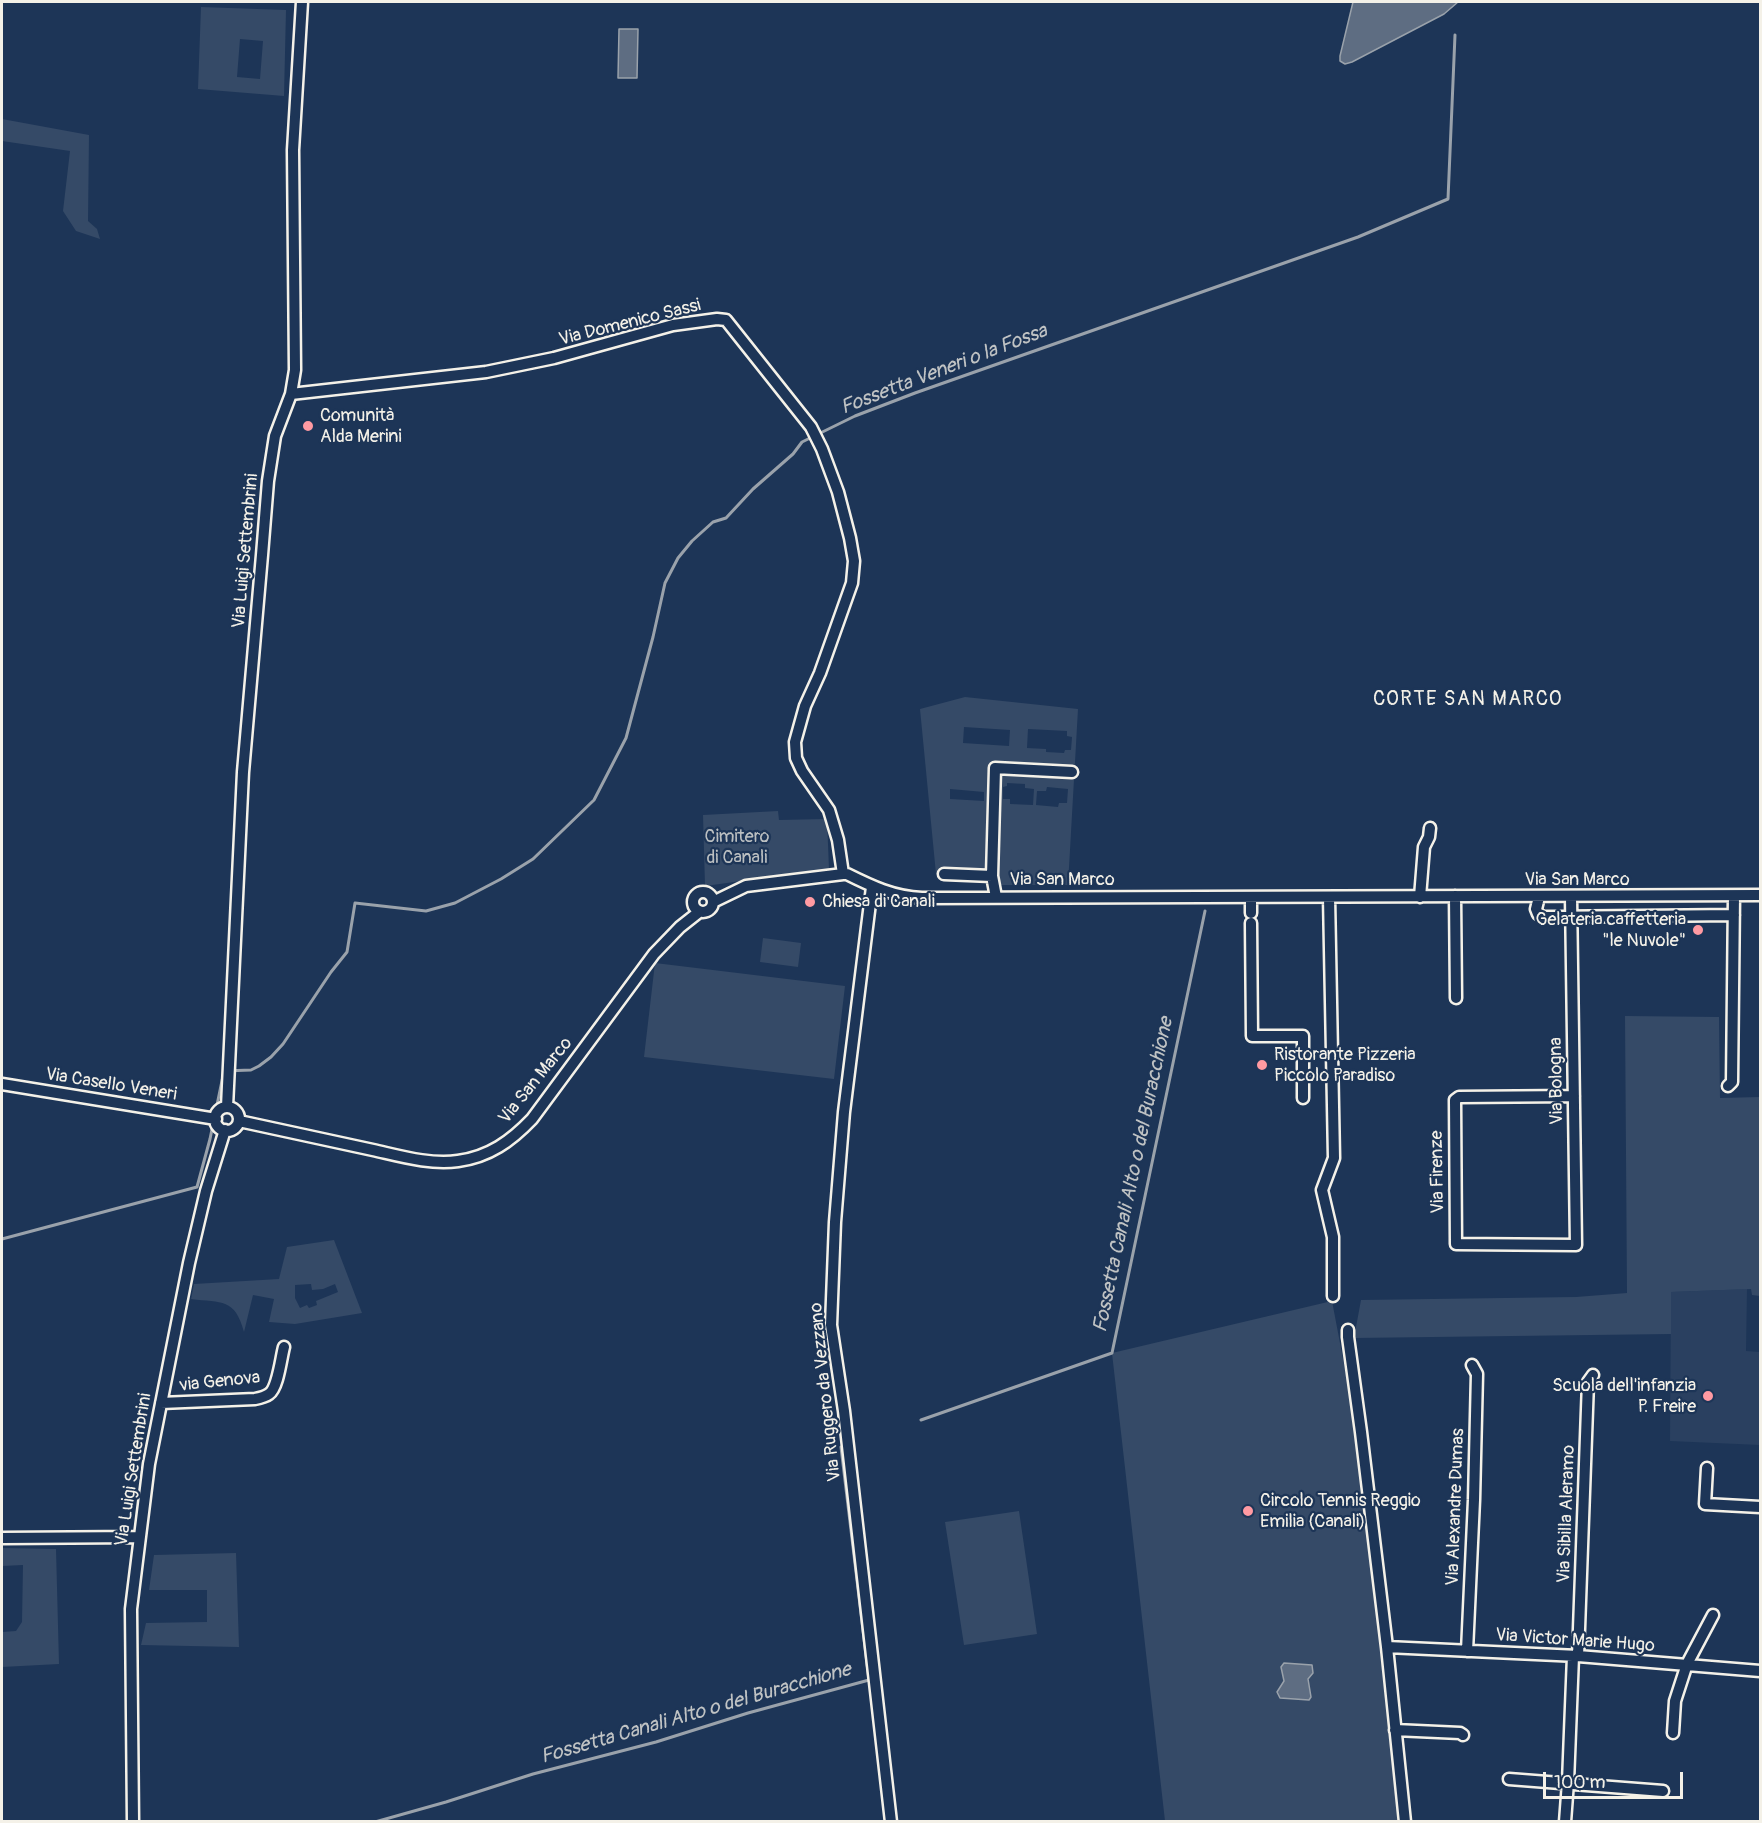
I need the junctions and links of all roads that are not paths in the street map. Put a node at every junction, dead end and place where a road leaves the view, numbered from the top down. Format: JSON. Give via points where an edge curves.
{"nodes":[{"id":1,"x":302,"y":2,"type":"edge"},
{"id":2,"x":291,"y":394,"type":"junction"},
{"id":3,"x":1072,"y":772,"type":"dead end"},
{"id":4,"x":1430,"y":828,"type":"dead end"},
{"id":5,"x":843,"y":874,"type":"junction"},
{"id":6,"x":944,"y":874,"type":"dead end"},
{"id":7,"x":992,"y":876,"type":"junction"},
{"id":8,"x":872,"y":886,"type":"junction"},
{"id":9,"x":1761,"y":895,"type":"edge"},
{"id":10,"x":1455,"y":896,"type":"junction"},
{"id":11,"x":1734,"y":896,"type":"junction"},
{"id":12,"x":996,"y":897,"type":"junction"},
{"id":13,"x":1251,"y":897,"type":"junction"},
{"id":14,"x":1329,"y":897,"type":"junction"},
{"id":15,"x":1420,"y":897,"type":"junction"},
{"id":16,"x":1539,"y":897,"type":"junction"},
{"id":17,"x":1571,"y":897,"type":"junction"},
{"id":18,"x":710,"y":898,"type":"junction"},
{"id":19,"x":696,"y":908,"type":"junction"},
{"id":20,"x":1734,"y":915,"type":"junction"},
{"id":21,"x":1571,"y":917,"type":"junction"},
{"id":22,"x":1456,"y":998,"type":"dead end"},
{"id":23,"x":2,"y":1084,"type":"edge"},
{"id":24,"x":1728,"y":1086,"type":"dead end"},
{"id":25,"x":1574,"y":1096,"type":"junction"},
{"id":26,"x":1303,"y":1098,"type":"dead end"},
{"id":27,"x":227,"y":1107,"type":"junction"},
{"id":28,"x":214,"y":1118,"type":"junction"},
{"id":29,"x":239,"y":1121,"type":"junction"},
{"id":30,"x":225,"y":1130,"type":"junction"},
{"id":31,"x":1576,"y":1245,"type":"joint"},
{"id":32,"x":1334,"y":1296,"type":"dead end"},
{"id":33,"x":1348,"y":1329,"type":"dead end"},
{"id":34,"x":284,"y":1347,"type":"dead end"},
{"id":35,"x":1472,"y":1365,"type":"dead end"},
{"id":36,"x":1593,"y":1374,"type":"dead end"},
{"id":37,"x":161,"y":1403,"type":"junction"},
{"id":38,"x":1707,"y":1468,"type":"dead end"},
{"id":39,"x":1761,"y":1507,"type":"edge"},
{"id":40,"x":140,"y":1537,"type":"junction"},
{"id":41,"x":2,"y":1538,"type":"edge"},
{"id":42,"x":1713,"y":1615,"type":"dead end"},
{"id":43,"x":1387,"y":1647,"type":"junction"},
{"id":44,"x":1467,"y":1651,"type":"junction"},
{"id":45,"x":1575,"y":1656,"type":"junction"},
{"id":46,"x":1687,"y":1664,"type":"junction"},
{"id":47,"x":1761,"y":1671,"type":"edge"},
{"id":48,"x":1395,"y":1730,"type":"junction"},
{"id":49,"x":1673,"y":1733,"type":"dead end"},
{"id":50,"x":1464,"y":1735,"type":"dead end"},
{"id":51,"x":1509,"y":1779,"type":"dead end"},
{"id":52,"x":1568,"y":1782,"type":"junction"},
{"id":53,"x":1664,"y":1791,"type":"dead end"},
{"id":54,"x":133,"y":1821,"type":"edge"},
{"id":55,"x":891,"y":1821,"type":"edge"},
{"id":56,"x":1405,"y":1821,"type":"edge"},
{"id":57,"x":1565,"y":1821,"type":"edge"}],
"edges":[{"from":1,"to":2,"type":"street","name":"Via Luigi Settembrini","via":[[293,150],[295,370]]},
{"from":2,"to":5,"type":"street","name":"Via Domenico Sassi","via":[[486,372],[673,326],[726,320],[811,427],[838,492],[850,538],[852,583],[795,742],[802,771],[829,810]]},
{"from":2,"to":27,"type":"street","name":"Via Luigi Settembrini","via":[[275,436],[262,544],[243,772]]},
{"from":3,"to":7,"type":"street","via":[[995,768]]},
{"from":4,"to":15,"type":"street","via":[[1424,847]]},
{"from":5,"to":8,"type":"street","name":"Via San Marco"},
{"from":5,"to":18,"type":"street","name":"Via San Marco","via":[[728,888]]},
{"from":6,"to":7,"type":"street"},
{"from":7,"to":12,"type":"street"},
{"from":8,"to":12,"type":"street","name":"Via San Marco","via":[[909,898]]},
{"from":8,"to":55,"type":"street","name":"Via Ruggero da Vezzano","via":[[844,1112],[831,1325]]},
{"from":9,"to":11,"type":"street","name":"Via San Marco"},
{"from":10,"to":15,"type":"street","name":"Via San Marco"},
{"from":10,"to":16,"type":"street","name":"Via San Marco"},
{"from":10,"to":22,"type":"street"},
{"from":11,"to":17,"type":"street","name":"Via San Marco"},
{"from":11,"to":20,"type":"street"},
{"from":12,"to":13,"type":"street","name":"Via San Marco"},
{"from":13,"to":14,"type":"street","name":"Via San Marco"},
{"from":13,"to":26,"type":"street","via":[[1252,1036],[1303,1036]]},
{"from":14,"to":15,"type":"street","name":"Via San Marco"},
{"from":14,"to":32,"type":"street","via":[[1334,1158],[1322,1190],[1333,1238]]},
{"from":16,"to":17,"type":"street","name":"Via San Marco"},
{"from":16,"to":21,"type":"street","via":[[1536,909],[1540,916]]},
{"from":17,"to":21,"type":"street","name":"Via Bologna"},
{"from":18,"to":19,"type":"street","name":"Via San Marco","via":[[709,911]]},
{"from":18,"to":19,"type":"street","name":"Via San Marco","via":[[698,894],[694,898]]},
{"from":19,"to":29,"type":"street","name":"Via San Marco","via":[[654,954],[532,1119],[501,1147],[458,1161],[424,1161]]},
{"from":20,"to":21,"type":"street"},
{"from":20,"to":24,"type":"street","via":[[1732,1082]]},
{"from":21,"to":25,"type":"street","name":"Via Bologna"},
{"from":23,"to":28,"type":"street","name":"Via Casello Veneri"},
{"from":25,"to":31,"type":"street","name":"Via Bologna"},
{"from":25,"to":31,"type":"street","name":"Via Firenze","via":[[1455,1100],[1456,1244]]},
{"from":27,"to":28,"type":"street"},
{"from":27,"to":29,"type":"street","via":[[236,1111]]},
{"from":28,"to":30,"type":"street"},
{"from":29,"to":30,"type":"street"},
{"from":30,"to":37,"type":"street","name":"Via Luigi Settembrini","via":[[189,1263]]},
{"from":33,"to":43,"type":"street"},
{"from":34,"to":37,"type":"street","name":"via Genova","via":[[275,1387],[266,1396]]},
{"from":35,"to":44,"type":"street","name":"Via Alexandre Dumas","via":[[1477,1374]]},
{"from":36,"to":45,"type":"street","name":"Via Sibilla Aleramo","via":[[1588,1382]]},
{"from":37,"to":40,"type":"street","name":"Via Luigi Settembrini"},
{"from":38,"to":39,"type":"street","via":[[1705,1504]]},
{"from":40,"to":41,"type":"street"},
{"from":40,"to":54,"type":"street","name":"Via Luigi Settembrini","via":[[131,1610]]},
{"from":42,"to":46,"type":"street"},
{"from":43,"to":44,"type":"street","name":"Via Victor Marie Hugo"},
{"from":43,"to":48,"type":"street"},
{"from":44,"to":45,"type":"street","name":"Via Victor Marie Hugo"},
{"from":45,"to":46,"type":"street","name":"Via Victor Marie Hugo"},
{"from":45,"to":52,"type":"street","name":"Via Sibilla Aleramo"},
{"from":46,"to":47,"type":"street","name":"Via Victor Marie Hugo"},
{"from":46,"to":49,"type":"street","via":[[1675,1701]]},
{"from":48,"to":50,"type":"street"},
{"from":48,"to":56,"type":"street"},
{"from":51,"to":52,"type":"street"},
{"from":52,"to":53,"type":"street"},
{"from":52,"to":57,"type":"street","name":"Via Sibilla Aleramo"}]}
